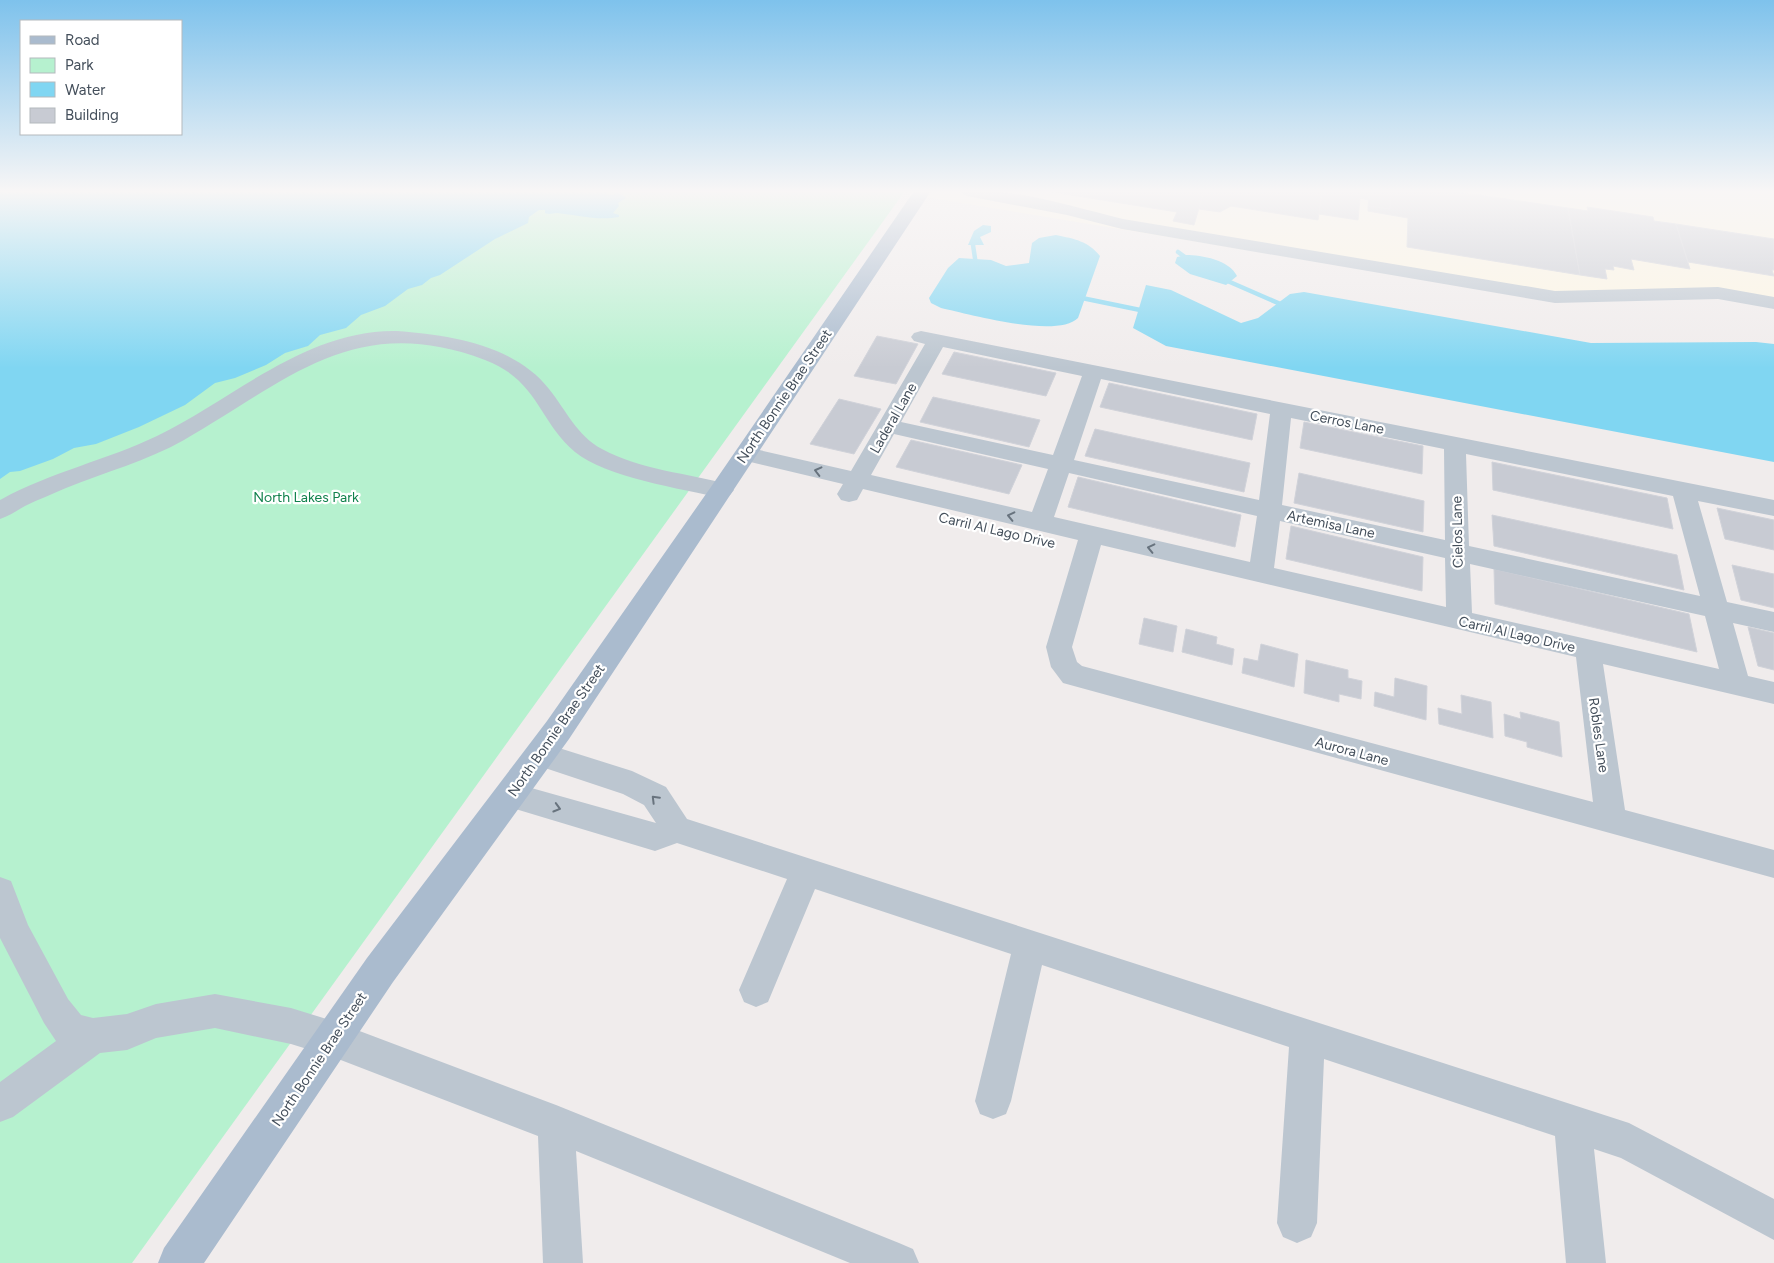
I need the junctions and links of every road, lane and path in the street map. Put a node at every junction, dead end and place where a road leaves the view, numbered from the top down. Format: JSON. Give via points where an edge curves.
{"nodes":[{"id":1,"x":882,"y":250,"type":"edge"},
{"id":2,"x":1276,"y":250,"type":"edge"},
{"id":3,"x":1774,"y":303,"type":"edge"},
{"id":4,"x":929,"y":339,"type":"joint"},
{"id":5,"x":1094,"y":371,"type":"junction"},
{"id":6,"x":1281,"y":409,"type":"junction"},
{"id":7,"x":888,"y":426,"type":"junction"},
{"id":8,"x":1455,"y":444,"type":"junction"},
{"id":9,"x":1060,"y":464,"type":"junction"},
{"id":10,"x":735,"y":470,"type":"junction"},
{"id":11,"x":853,"y":487,"type":"junction"},
{"id":12,"x":1683,"y":489,"type":"junction"},
{"id":13,"x":1774,"y":508,"type":"edge"},
{"id":14,"x":0,"y":510,"type":"edge"},
{"id":15,"x":1270,"y":510,"type":"junction"},
{"id":16,"x":1040,"y":523,"type":"junction"},
{"id":17,"x":1090,"y":543,"type":"junction"},
{"id":18,"x":1456,"y":551,"type":"junction"},
{"id":19,"x":1261,"y":574,"type":"junction"},
{"id":20,"x":1718,"y":609,"type":"junction"},
{"id":21,"x":1459,"y":620,"type":"junction"},
{"id":22,"x":1774,"y":622,"type":"edge"},
{"id":23,"x":1588,"y":650,"type":"junction"},
{"id":24,"x":1737,"y":685,"type":"junction"},
{"id":25,"x":1774,"y":693,"type":"edge"},
{"id":26,"x":540,"y":754,"type":"junction"},
{"id":27,"x":510,"y":795,"type":"junction"},
{"id":28,"x":1611,"y":821,"type":"junction"},
{"id":29,"x":677,"y":829,"type":"junction"},
{"id":30,"x":1774,"y":864,"type":"edge"},
{"id":31,"x":806,"y":872,"type":"junction"},
{"id":32,"x":0,"y":892,"type":"edge"},
{"id":33,"x":1030,"y":945,"type":"junction"},
{"id":34,"x":756,"y":990,"type":"dead end"},
{"id":35,"x":93,"y":1036,"type":"junction"},
{"id":36,"x":1307,"y":1036,"type":"junction"},
{"id":37,"x":333,"y":1039,"type":"junction"},
{"id":38,"x":993,"y":1101,"type":"dead end"},
{"id":39,"x":0,"y":1104,"type":"edge"},
{"id":40,"x":556,"y":1124,"type":"junction"},
{"id":41,"x":1572,"y":1124,"type":"junction"},
{"id":42,"x":1774,"y":1220,"type":"edge"},
{"id":43,"x":1297,"y":1223,"type":"dead end"},
{"id":44,"x":179,"y":1263,"type":"edge"},
{"id":45,"x":563,"y":1263,"type":"edge"},
{"id":46,"x":899,"y":1263,"type":"edge"},
{"id":47,"x":1586,"y":1263,"type":"edge"}],
"edges":[{"from":1,"to":10,"type":"main road","name":"North Bonnie Brae Street"},
{"from":2,"to":3,"type":"street","via":[[1555,297],[1718,293]]},
{"from":4,"to":5,"type":"street","name":"Cerros Lane"},
{"from":4,"to":7,"type":"street","name":"Laderal Lane"},
{"from":5,"to":6,"type":"street","name":"Cerros Lane"},
{"from":5,"to":9,"type":"street"},
{"from":6,"to":8,"type":"street","name":"Cerros Lane"},
{"from":6,"to":15,"type":"street"},
{"from":7,"to":9,"type":"street","name":"Artemisa Lane"},
{"from":7,"to":11,"type":"street","name":"Laderal Lane"},
{"from":8,"to":12,"type":"street","name":"Cerros Lane"},
{"from":8,"to":18,"type":"street","name":"Cielos Lane"},
{"from":9,"to":15,"type":"street","name":"Artemisa Lane"},
{"from":9,"to":16,"type":"street"},
{"from":10,"to":11,"type":"street","name":"Carril Al Lago Drive"},
{"from":10,"to":14,"type":"street","name":"Carril Al Lago Drive","via":[[674,480],[604,459],[584,448],[566,429],[549,401],[515,367],[476,350],[431,340],[388,337],[364,340],[295,366],[238,396],[183,432],[39,490]]},
{"from":10,"to":26,"type":"main road","name":"North Bonnie Brae Street"},
{"from":16,"to":11,"type":"street","name":"Carril Al Lago Drive","one_way":true},
{"from":11,"to":17,"type":"street","name":"Carril Al Lago Drive"},
{"from":12,"to":13,"type":"street","name":"Cerros Lane"},
{"from":12,"to":20,"type":"street"},
{"from":15,"to":18,"type":"street","name":"Artemisa Lane"},
{"from":15,"to":19,"type":"street"},
{"from":16,"to":17,"type":"street","name":"Carril Al Lago Drive"},
{"from":17,"to":19,"type":"street","name":"Carril Al Lago Drive","via":[[1164,569]]},
{"from":17,"to":28,"type":"street","name":"Aurora Lane","via":[[1060,647],[1065,667],[1073,675]]},
{"from":18,"to":20,"type":"street","name":"Artemisa Lane"},
{"from":18,"to":21,"type":"street","name":"Cielos Lane"},
{"from":19,"to":21,"type":"street","name":"Carril Al Lago Drive"},
{"from":20,"to":22,"type":"street","name":"Artemisa Lane"},
{"from":20,"to":24,"type":"street"},
{"from":21,"to":23,"type":"street","name":"Carril Al Lago Drive"},
{"from":23,"to":24,"type":"street","name":"Carril Al Lago Drive"},
{"from":23,"to":28,"type":"street","name":"Robles Lane"},
{"from":24,"to":25,"type":"street","name":"Carril Al Lago Drive"},
{"from":26,"to":27,"type":"main road","name":"North Bonnie Brae Street"},
{"from":29,"to":26,"type":"street","one_way":true,"via":[[655,796],[632,784]]},
{"from":27,"to":29,"type":"street","one_way":true,"via":[[656,837]]},
{"from":27,"to":37,"type":"main road","name":"North Bonnie Brae Street"},
{"from":28,"to":30,"type":"street","name":"Aurora Lane"},
{"from":29,"to":31,"type":"street"},
{"from":31,"to":33,"type":"street"},
{"from":31,"to":34,"type":"street"},
{"from":32,"to":35,"type":"street","via":[[14,932],[56,1011],[70,1030]]},
{"from":33,"to":36,"type":"street"},
{"from":33,"to":38,"type":"street"},
{"from":35,"to":37,"type":"street","via":[[127,1032],[156,1022],[215,1011],[290,1026]]},
{"from":35,"to":39,"type":"street"},
{"from":36,"to":41,"type":"street"},
{"from":36,"to":43,"type":"street"},
{"from":37,"to":40,"type":"street"},
{"from":37,"to":44,"type":"main road","name":"North Bonnie Brae Street"},
{"from":40,"to":45,"type":"street"},
{"from":40,"to":46,"type":"street"},
{"from":41,"to":42,"type":"street","via":[[1629,1142]]},
{"from":41,"to":47,"type":"street"}]}
